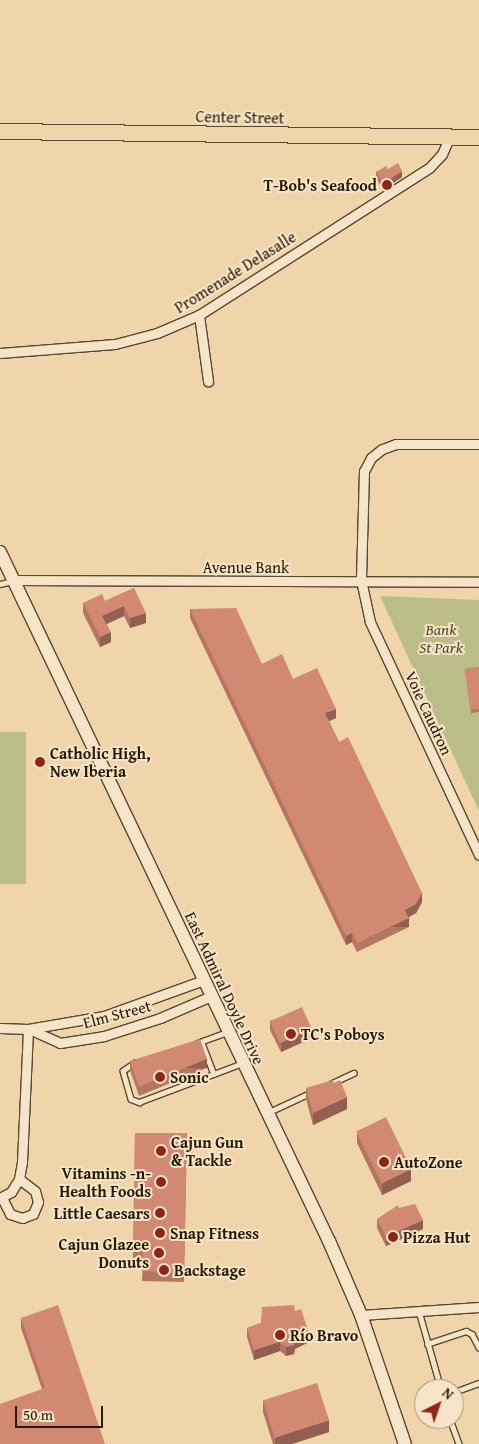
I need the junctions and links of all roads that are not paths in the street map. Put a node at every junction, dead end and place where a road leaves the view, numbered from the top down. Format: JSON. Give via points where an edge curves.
{"nodes":[{"id":1,"x":0,"y":131,"type":"edge"},
{"id":2,"x":450,"y":136,"type":"junction"},
{"id":3,"x":479,"y":137,"type":"edge"},
{"id":4,"x":199,"y":315,"type":"junction"},
{"id":5,"x":0,"y":353,"type":"edge"},
{"id":6,"x":208,"y":381,"type":"dead end"},
{"id":7,"x":479,"y":444,"type":"edge"},
{"id":8,"x":0,"y":552,"type":"edge"},
{"id":9,"x":14,"y":580,"type":"junction"},
{"id":10,"x":361,"y":580,"type":"junction"},
{"id":11,"x":479,"y":582,"type":"edge"},
{"id":12,"x":0,"y":584,"type":"edge"},
{"id":13,"x":479,"y":855,"type":"edge"},
{"id":14,"x":204,"y":980,"type":"junction"},
{"id":15,"x":211,"y":996,"type":"junction"},
{"id":16,"x":0,"y":1028,"type":"edge"},
{"id":17,"x":28,"y":1029,"type":"junction"},
{"id":18,"x":228,"y":1032,"type":"junction"},
{"id":19,"x":202,"y":1043,"type":"junction"},
{"id":20,"x":193,"y":1044,"type":"edge"},
{"id":21,"x":144,"y":1060,"type":"edge"},
{"id":22,"x":243,"y":1063,"type":"junction"},
{"id":23,"x":354,"y":1073,"type":"dead end"},
{"id":24,"x":214,"y":1074,"type":"junction"},
{"id":25,"x":327,"y":1085,"type":"edge"},
{"id":26,"x":319,"y":1089,"type":"edge"},
{"id":27,"x":266,"y":1114,"type":"junction"},
{"id":28,"x":19,"y":1179,"type":"junction"},
{"id":29,"x":1,"y":1198,"type":"edge"},
{"id":30,"x":479,"y":1308,"type":"edge"},
{"id":31,"x":419,"y":1311,"type":"junction"},
{"id":32,"x":361,"y":1315,"type":"junction"},
{"id":33,"x":427,"y":1344,"type":"junction"},
{"id":34,"x":479,"y":1347,"type":"edge"},
{"id":35,"x":438,"y":1379,"type":"edge"},
{"id":36,"x":479,"y":1383,"type":"edge"},
{"id":37,"x":464,"y":1388,"type":"edge"},
{"id":38,"x":454,"y":1429,"type":"edge"},
{"id":39,"x":405,"y":1444,"type":"edge"},
{"id":40,"x":459,"y":1444,"type":"edge"}],
"edges":[{"from":1,"to":2,"type":"main road","name":"Center Street"},
{"from":2,"to":3,"type":"main road","name":"Center Street"},
{"from":2,"to":4,"type":"street","name":"Promenade Delasalle","via":[[442,154],[430,167]]},
{"from":4,"to":5,"type":"street","name":"Promenade Delasalle","via":[[164,331],[115,344]]},
{"from":4,"to":6,"type":"street"},
{"from":7,"to":10,"type":"street","name":"Voie Caudron","via":[[396,444],[382,448],[371,458],[364,471]]},
{"from":8,"to":9,"type":"main road","name":"East Admiral Doyle Drive"},
{"from":9,"to":10,"type":"street","name":"Avenue Bank"},
{"from":9,"to":12,"type":"lane"},
{"from":9,"to":14,"type":"main road","name":"East Admiral Doyle Drive"},
{"from":10,"to":11,"type":"street","name":"Avenue Bank"},
{"from":10,"to":13,"type":"street","name":"Voie Caudron","via":[[370,622]]},
{"from":14,"to":15,"type":"main road","name":"East Admiral Doyle Drive"},
{"from":14,"to":17,"type":"street","name":"Elm Street","via":[[104,1016]]},
{"from":15,"to":17,"type":"street","name":"Elm Street","via":[[160,1018],[104,1036],[60,1042]]},
{"from":15,"to":18,"type":"main road","name":"East Admiral Doyle Drive"},
{"from":16,"to":17,"type":"street","name":"Elm Street"},
{"from":17,"to":28,"type":"street"},
{"from":18,"to":19,"type":"lane"},
{"from":18,"to":22,"type":"main road","name":"East Admiral Doyle Drive"},
{"from":19,"to":20,"type":"lane"},
{"from":19,"to":24,"type":"lane"},
{"from":21,"to":24,"type":"lane","via":[[123,1071],[131,1098],[139,1102]]},
{"from":22,"to":24,"type":"lane"},
{"from":22,"to":27,"type":"main road","name":"East Admiral Doyle Drive"},
{"from":23,"to":25,"type":"lane"},
{"from":26,"to":27,"type":"lane"},
{"from":27,"to":32,"type":"main road","name":"East Admiral Doyle Drive"},
{"from":28,"to":29,"type":"street"},
{"from":28,"to":29,"type":"street","via":[[35,1191],[38,1202],[33,1214],[22,1218],[10,1214]]},
{"from":30,"to":31,"type":"street"},
{"from":31,"to":32,"type":"street"},
{"from":31,"to":33,"type":"lane"},
{"from":32,"to":39,"type":"main road","name":"East Admiral Doyle Drive"},
{"from":33,"to":34,"type":"lane","via":[[466,1331],[472,1334]]},
{"from":33,"to":35,"type":"lane"},
{"from":36,"to":37,"type":"lane"},
{"from":38,"to":40,"type":"lane"}]}
